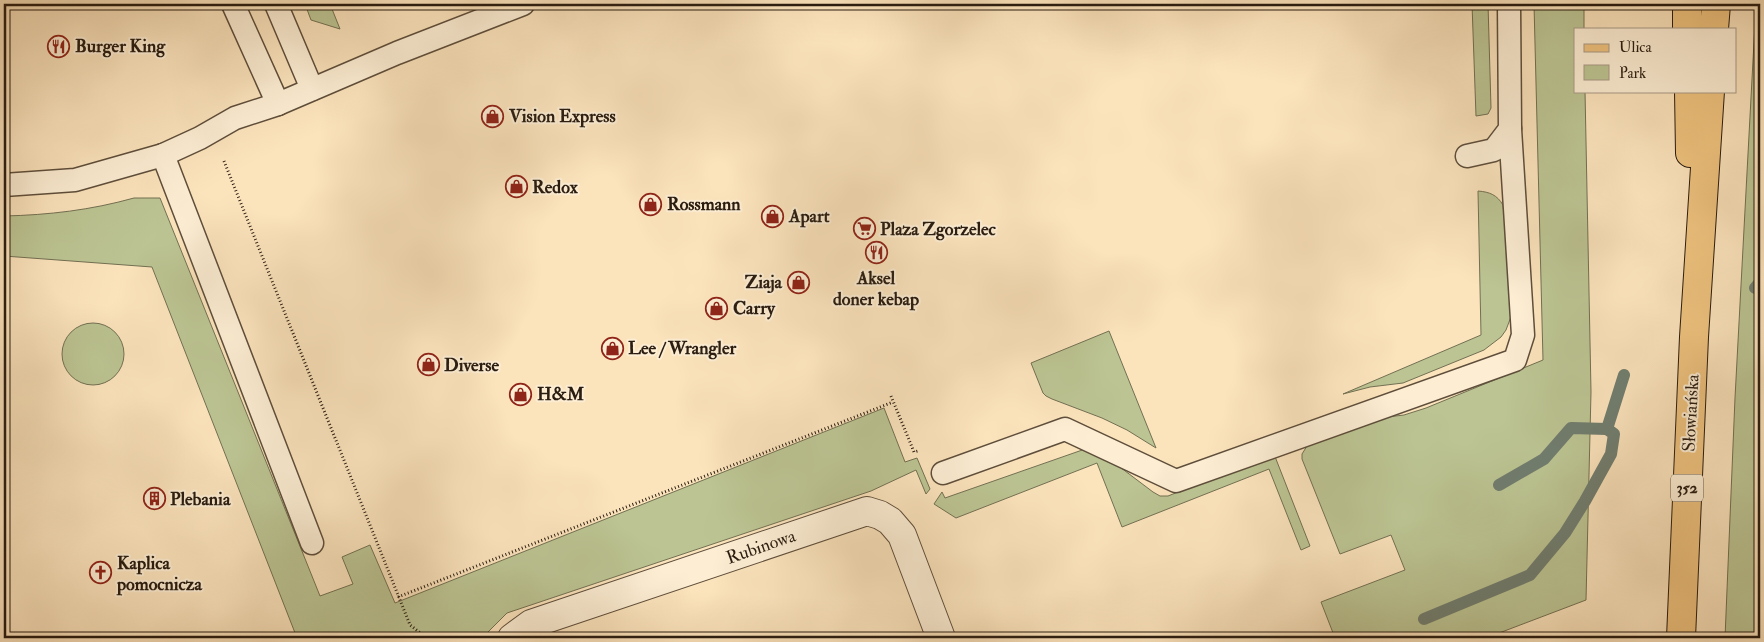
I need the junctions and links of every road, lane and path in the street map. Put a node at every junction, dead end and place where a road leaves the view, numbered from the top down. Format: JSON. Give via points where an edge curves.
{"nodes":[{"id":1,"x":233,"y":4,"type":"edge"},
{"id":2,"x":276,"y":4,"type":"edge"},
{"id":3,"x":523,"y":4,"type":"edge"},
{"id":4,"x":1509,"y":4,"type":"edge"},
{"id":5,"x":1687,"y":4,"type":"edge"},
{"id":6,"x":1716,"y":4,"type":"edge"},
{"id":7,"x":1687,"y":28,"type":"edge"},
{"id":8,"x":1714,"y":28,"type":"edge"},
{"id":9,"x":312,"y":89,"type":"junction"},
{"id":10,"x":1689,"y":92,"type":"edge"},
{"id":11,"x":1710,"y":92,"type":"edge"},
{"id":12,"x":278,"y":104,"type":"junction"},
{"id":13,"x":1510,"y":129,"type":"junction"},
{"id":14,"x":163,"y":155,"type":"junction"},
{"id":15,"x":1467,"y":156,"type":"dead end"},
{"id":16,"x":223,"y":161,"type":"dead end"},
{"id":17,"x":4,"y":185,"type":"edge"},
{"id":18,"x":1694,"y":337,"type":"junction"},
{"id":19,"x":891,"y":396,"type":"dead end"},
{"id":20,"x":893,"y":402,"type":"junction"},
{"id":21,"x":914,"y":452,"type":"dead end"},
{"id":22,"x":943,"y":473,"type":"dead end"},
{"id":23,"x":312,"y":543,"type":"dead end"},
{"id":24,"x":398,"y":597,"type":"junction"},
{"id":25,"x":427,"y":638,"type":"edge"},
{"id":26,"x":512,"y":638,"type":"edge"},
{"id":27,"x":941,"y":638,"type":"edge"},
{"id":28,"x":1681,"y":638,"type":"edge"}],
"edges":[{"from":1,"to":12,"type":"lane"},
{"from":2,"to":9,"type":"lane"},
{"from":3,"to":9,"type":"lane"},
{"from":4,"to":13,"type":"lane"},
{"from":5,"to":7,"type":"main road"},
{"from":6,"to":8,"type":"main road"},
{"from":9,"to":12,"type":"lane"},
{"from":10,"to":18,"type":"main road","name":"Słowiańska","number":"352"},
{"from":11,"to":18,"type":"main road","name":"Słowiańska","number":"352"},
{"from":12,"to":14,"type":"lane","via":[[235,118]]},
{"from":13,"to":15,"type":"lane","via":[[1494,150]]},
{"from":13,"to":22,"type":"lane","via":[[1523,335],[1515,360],[1176,481],[1065,429]]},
{"from":14,"to":17,"type":"lane","via":[[75,180]]},
{"from":14,"to":23,"type":"lane"},
{"from":16,"to":24,"type":"path"},
{"from":18,"to":28,"type":"main road","name":"Słowiańska","number":"352"},
{"from":19,"to":20,"type":"path"},
{"from":20,"to":21,"type":"path"},
{"from":20,"to":24,"type":"path"},
{"from":24,"to":25,"type":"path","via":[[410,625]]},
{"from":26,"to":27,"type":"street","name":"Rubinowa","via":[[531,624],[867,511],[890,521],[902,535]]}]}
